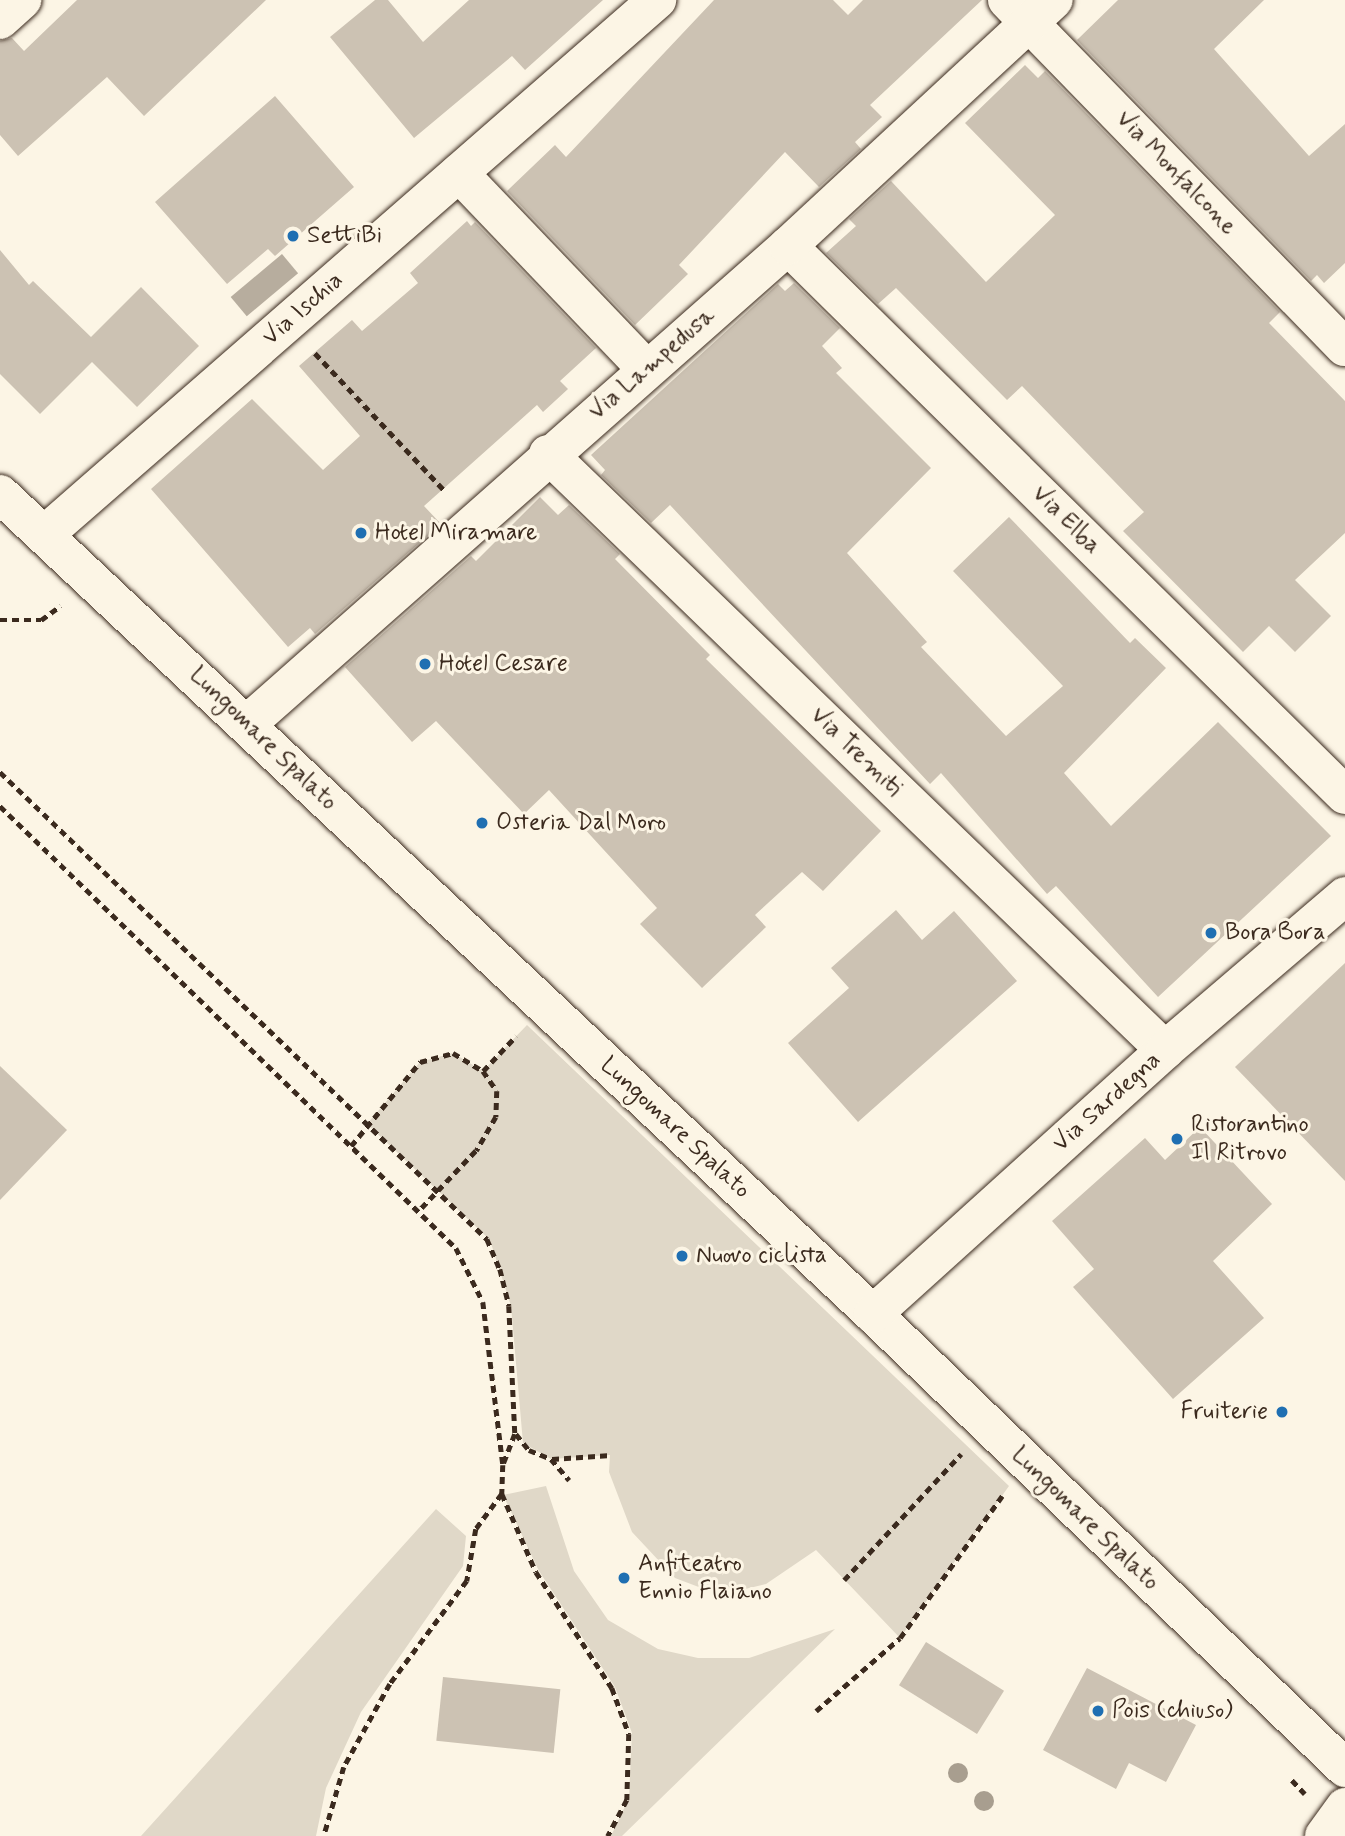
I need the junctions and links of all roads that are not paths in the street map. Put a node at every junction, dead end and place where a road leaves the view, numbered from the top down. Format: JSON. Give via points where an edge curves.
{"nodes":[{"id":1,"x":22,"y":0,"type":"edge"},
{"id":2,"x":657,"y":0,"type":"edge"},
{"id":3,"x":1030,"y":8,"type":"edge"},
{"id":4,"x":0,"y":20,"type":"edge"},
{"id":5,"x":460,"y":173,"type":"junction"},
{"id":6,"x":788,"y":246,"type":"junction"},
{"id":7,"x":1345,"y":347,"type":"edge"},
{"id":8,"x":646,"y":369,"type":"junction"},
{"id":9,"x":548,"y":454,"type":"junction"},
{"id":10,"x":0,"y":494,"type":"edge"},
{"id":11,"x":44,"y":535,"type":"junction"},
{"id":12,"x":247,"y":724,"type":"junction"},
{"id":13,"x":1345,"y":795,"type":"edge"},
{"id":14,"x":1345,"y":896,"type":"edge"},
{"id":15,"x":1165,"y":1050,"type":"junction"},
{"id":16,"x":873,"y":1314,"type":"junction"},
{"id":17,"x":1345,"y":1768,"type":"edge"},
{"id":18,"x":1345,"y":1807,"type":"edge"},
{"id":19,"x":1324,"y":1836,"type":"edge"}],
"edges":[{"from":1,"to":4,"type":"street"},
{"from":2,"to":5,"type":"street","name":"Via Ischia"},
{"from":3,"to":6,"type":"street","name":"Via Lampedusa"},
{"from":3,"to":7,"type":"street","name":"Via Monfalcone"},
{"from":5,"to":8,"type":"street"},
{"from":5,"to":11,"type":"street","name":"Via Ischia"},
{"from":6,"to":8,"type":"street","name":"Via Lampedusa"},
{"from":6,"to":13,"type":"street","name":"Via Elba"},
{"from":8,"to":9,"type":"street","name":"Via Lampedusa"},
{"from":9,"to":12,"type":"street","name":"Via Lampedusa"},
{"from":9,"to":15,"type":"street","name":"Via Tremiti"},
{"from":10,"to":11,"type":"street","name":"Lungomare Spalato"},
{"from":11,"to":12,"type":"street","name":"Lungomare Spalato"},
{"from":12,"to":16,"type":"street","name":"Lungomare Spalato"},
{"from":14,"to":15,"type":"street","name":"Via Sardegna"},
{"from":15,"to":16,"type":"street","name":"Via Sardegna"},
{"from":16,"to":17,"type":"street","name":"Lungomare Spalato"},
{"from":18,"to":19,"type":"street"}]}
